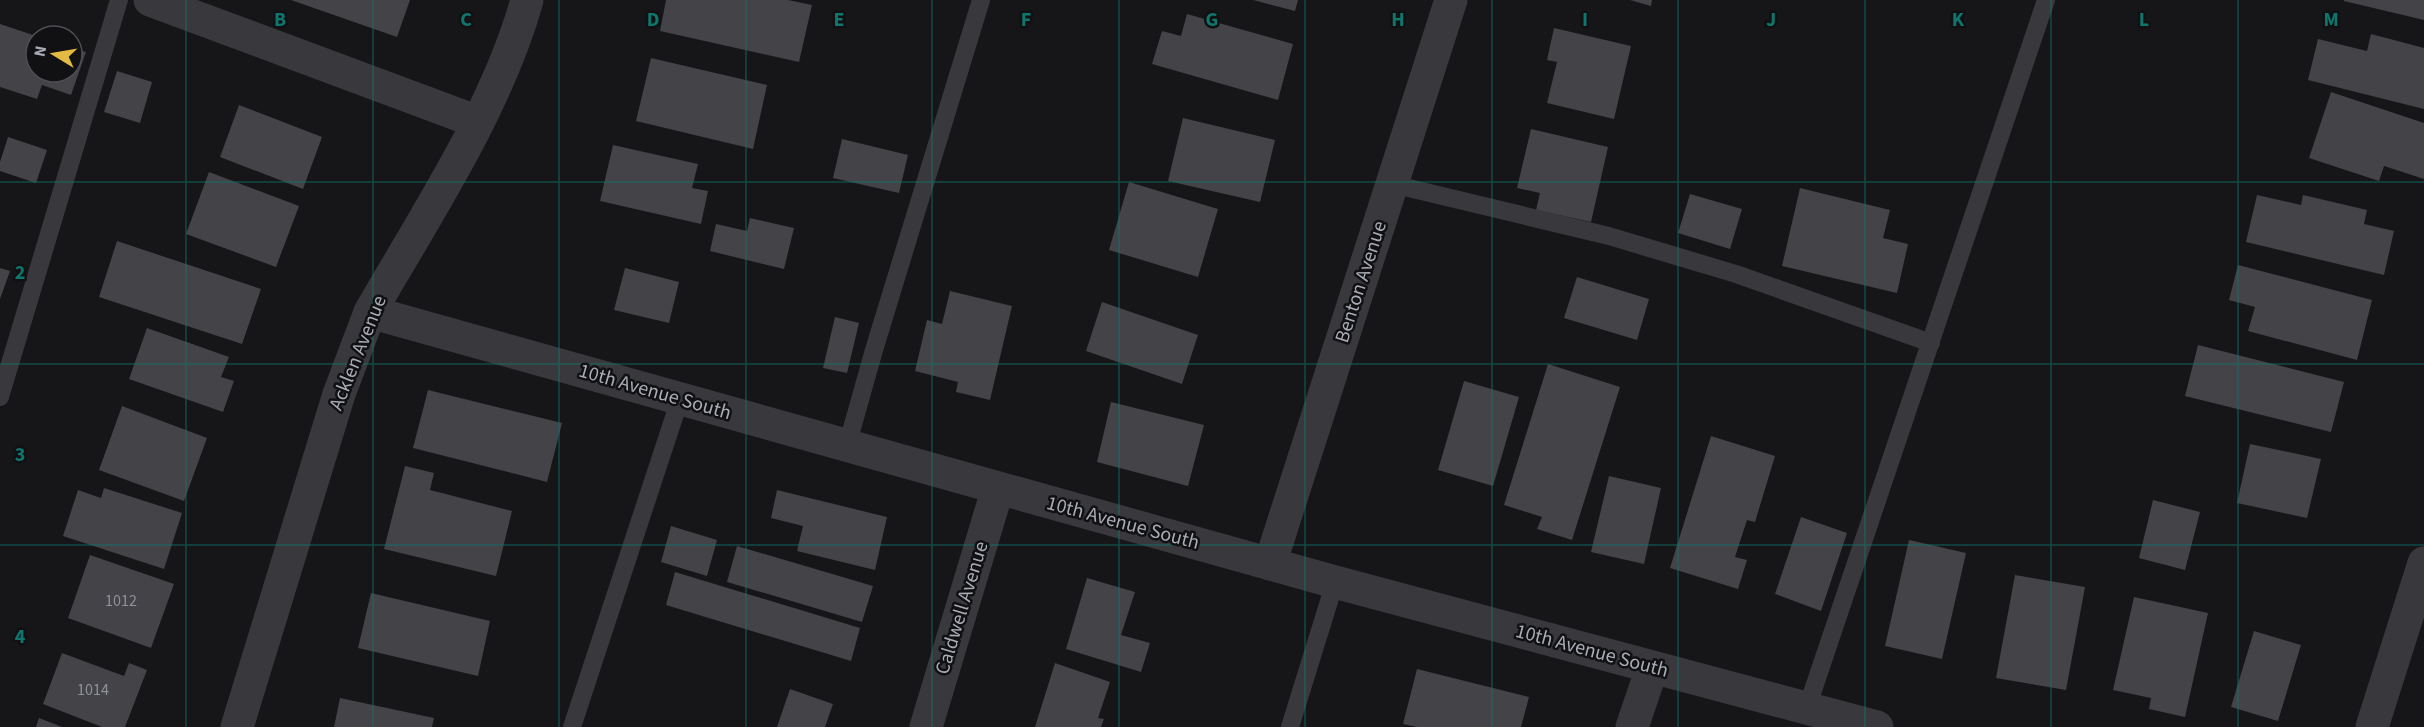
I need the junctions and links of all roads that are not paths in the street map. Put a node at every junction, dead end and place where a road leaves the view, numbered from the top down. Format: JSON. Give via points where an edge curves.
{"nodes":[{"id":1,"x":119,"y":0,"type":"edge"},
{"id":2,"x":150,"y":0,"type":"edge"},
{"id":3,"x":526,"y":0,"type":"edge"},
{"id":4,"x":981,"y":0,"type":"edge"},
{"id":5,"x":1451,"y":0,"type":"edge"},
{"id":6,"x":2046,"y":0,"type":"edge"},
{"id":7,"x":478,"y":122,"type":"junction"},
{"id":8,"x":1392,"y":184,"type":"junction"},
{"id":9,"x":370,"y":312,"type":"junction"},
{"id":10,"x":1931,"y":343,"type":"junction"},
{"id":11,"x":0,"y":397,"type":"edge"},
{"id":12,"x":680,"y":399,"type":"junction"},
{"id":13,"x":847,"y":446,"type":"junction"},
{"id":14,"x":998,"y":488,"type":"junction"},
{"id":15,"x":2424,"y":563,"type":"edge"},
{"id":16,"x":1270,"y":564,"type":"junction"},
{"id":17,"x":1335,"y":582,"type":"junction"},
{"id":18,"x":1652,"y":668,"type":"junction"},
{"id":19,"x":1808,"y":708,"type":"junction"},
{"id":20,"x":237,"y":727,"type":"edge"},
{"id":21,"x":572,"y":727,"type":"edge"},
{"id":22,"x":926,"y":727,"type":"edge"},
{"id":23,"x":1290,"y":727,"type":"edge"},
{"id":24,"x":1632,"y":727,"type":"edge"},
{"id":25,"x":1877,"y":727,"type":"edge"},
{"id":26,"x":2372,"y":727,"type":"edge"}],
"edges":[{"from":1,"to":11,"type":"lane"},
{"from":2,"to":7,"type":"street"},
{"from":3,"to":7,"type":"street","name":"Acklen Avenue","via":[[517,35]]},
{"from":4,"to":13,"type":"lane"},
{"from":5,"to":8,"type":"street","name":"Benton Avenue"},
{"from":6,"to":10,"type":"lane"},
{"from":7,"to":9,"type":"street","name":"Acklen Avenue"},
{"from":8,"to":10,"type":"lane","via":[[1609,236],[1736,274]]},
{"from":8,"to":16,"type":"street","name":"Benton Avenue"},
{"from":9,"to":12,"type":"street","name":"10th Avenue South"},
{"from":9,"to":20,"type":"street","name":"Acklen Avenue","via":[[339,394]]},
{"from":10,"to":19,"type":"lane"},
{"from":12,"to":13,"type":"street","name":"10th Avenue South"},
{"from":12,"to":21,"type":"lane"},
{"from":13,"to":14,"type":"street","name":"10th Avenue South"},
{"from":14,"to":16,"type":"street","name":"10th Avenue South"},
{"from":14,"to":22,"type":"street","name":"Caldwell Avenue"},
{"from":15,"to":26,"type":"street"},
{"from":16,"to":17,"type":"street","name":"10th Avenue South"},
{"from":17,"to":18,"type":"street","name":"10th Avenue South"},
{"from":17,"to":23,"type":"lane"},
{"from":18,"to":19,"type":"street","name":"10th Avenue South"},
{"from":18,"to":24,"type":"street"},
{"from":19,"to":25,"type":"street","name":"10th Avenue South"}]}
